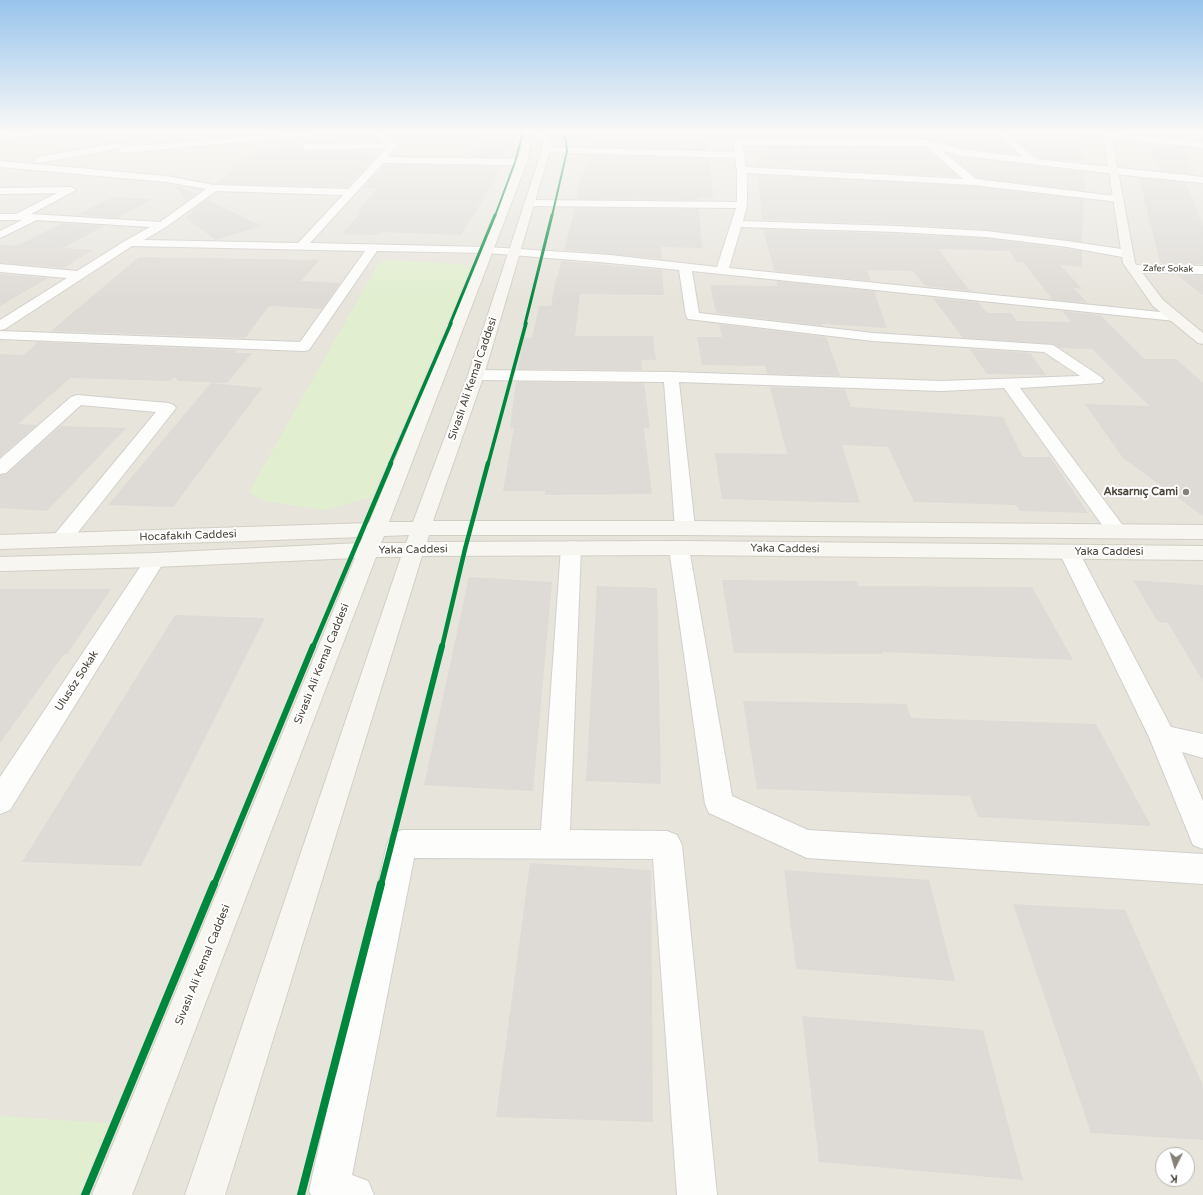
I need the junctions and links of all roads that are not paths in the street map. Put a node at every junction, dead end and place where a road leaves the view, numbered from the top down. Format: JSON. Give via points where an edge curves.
{"nodes":[{"id":1,"x":213,"y":189,"type":"edge"},
{"id":2,"x":240,"y":189,"type":"edge"},
{"id":3,"x":353,"y":189,"type":"edge"},
{"id":4,"x":512,"y":189,"type":"edge"},
{"id":5,"x":534,"y":189,"type":"edge"},
{"id":6,"x":742,"y":189,"type":"edge"},
{"id":7,"x":1031,"y":189,"type":"edge"},
{"id":8,"x":1117,"y":189,"type":"edge"},
{"id":9,"x":0,"y":191,"type":"edge"},
{"id":10,"x":350,"y":192,"type":"junction"},
{"id":11,"x":1118,"y":199,"type":"junction"},
{"id":12,"x":531,"y":203,"type":"junction"},
{"id":13,"x":742,"y":205,"type":"junction"},
{"id":14,"x":17,"y":216,"type":"junction"},
{"id":15,"x":0,"y":217,"type":"edge"},
{"id":16,"x":36,"y":217,"type":"junction"},
{"id":17,"x":737,"y":224,"type":"junction"},
{"id":18,"x":162,"y":225,"type":"junction"},
{"id":19,"x":0,"y":235,"type":"edge"},
{"id":20,"x":129,"y":243,"type":"junction"},
{"id":21,"x":301,"y":246,"type":"junction"},
{"id":22,"x":373,"y":248,"type":"junction"},
{"id":23,"x":488,"y":250,"type":"junction"},
{"id":24,"x":515,"y":251,"type":"junction"},
{"id":25,"x":1128,"y":254,"type":"junction"},
{"id":26,"x":685,"y":267,"type":"junction"},
{"id":27,"x":0,"y":268,"type":"edge"},
{"id":28,"x":1133,"y":268,"type":"junction"},
{"id":29,"x":722,"y":270,"type":"junction"},
{"id":30,"x":1203,"y":270,"type":"edge"},
{"id":31,"x":79,"y":275,"type":"junction"},
{"id":32,"x":1175,"y":317,"type":"junction"},
{"id":33,"x":0,"y":326,"type":"edge"},
{"id":34,"x":0,"y":335,"type":"edge"},
{"id":35,"x":1202,"y":339,"type":"edge"},
{"id":36,"x":476,"y":375,"type":"junction"},
{"id":37,"x":671,"y":377,"type":"junction"},
{"id":38,"x":1008,"y":383,"type":"junction"},
{"id":39,"x":0,"y":469,"type":"edge"},
{"id":40,"x":1117,"y":531,"type":"junction"},
{"id":41,"x":1203,"y":532,"type":"edge"},
{"id":42,"x":682,"y":538,"type":"junction"},
{"id":43,"x":418,"y":539,"type":"junction"},
{"id":44,"x":61,"y":540,"type":"junction"},
{"id":45,"x":372,"y":540,"type":"junction"},
{"id":46,"x":0,"y":542,"type":"edge"},
{"id":47,"x":571,"y":548,"type":"junction"},
{"id":48,"x":1069,"y":552,"type":"junction"},
{"id":49,"x":1203,"y":553,"type":"edge"},
{"id":50,"x":155,"y":560,"type":"junction"},
{"id":51,"x":0,"y":564,"type":"edge"},
{"id":52,"x":1162,"y":736,"type":"junction"},
{"id":53,"x":1203,"y":746,"type":"edge"},
{"id":54,"x":0,"y":801,"type":"edge"},
{"id":55,"x":1203,"y":835,"type":"edge"},
{"id":56,"x":554,"y":844,"type":"junction"},
{"id":57,"x":1203,"y":869,"type":"edge"},
{"id":58,"x":112,"y":1195,"type":"edge"},
{"id":59,"x":205,"y":1195,"type":"edge"},
{"id":60,"x":354,"y":1195,"type":"edge"},
{"id":61,"x":697,"y":1195,"type":"edge"}],
"edges":[{"from":1,"to":18,"type":"street"},
{"from":2,"to":10,"type":"street"},
{"from":3,"to":10,"type":"street"},
{"from":4,"to":23,"type":"main road","name":"Sivaslı Ali Kemal Caddesi"},
{"from":5,"to":12,"type":"main road","name":"Sivaslı Ali Kemal Caddesi"},
{"from":6,"to":13,"type":"street"},
{"from":7,"to":11,"type":"street"},
{"from":8,"to":11,"type":"main road"},
{"from":9,"to":14,"type":"street","via":[[74,189]]},
{"from":10,"to":21,"type":"street"},
{"from":11,"to":25,"type":"main road"},
{"from":12,"to":13,"type":"street"},
{"from":12,"to":24,"type":"main road","name":"Sivaslı Ali Kemal Caddesi"},
{"from":13,"to":17,"type":"street"},
{"from":14,"to":15,"type":"street"},
{"from":14,"to":16,"type":"street"},
{"from":16,"to":18,"type":"street"},
{"from":16,"to":19,"type":"street"},
{"from":17,"to":25,"type":"street","via":[[986,234]]},
{"from":17,"to":29,"type":"street"},
{"from":18,"to":20,"type":"street"},
{"from":20,"to":21,"type":"street"},
{"from":20,"to":31,"type":"street"},
{"from":21,"to":22,"type":"street"},
{"from":22,"to":23,"type":"street"},
{"from":22,"to":34,"type":"street","via":[[304,347]]},
{"from":23,"to":24,"type":"street"},
{"from":23,"to":45,"type":"main road","name":"Sivaslı Ali Kemal Caddesi"},
{"from":24,"to":26,"type":"street"},
{"from":24,"to":36,"type":"main road","name":"Sivaslı Ali Kemal Caddesi"},
{"from":25,"to":28,"type":"main road","via":[[1129,263]]},
{"from":26,"to":29,"type":"street"},
{"from":26,"to":38,"type":"street","via":[[693,316],[873,337],[1048,348],[1096,380]]},
{"from":27,"to":31,"type":"street"},
{"from":28,"to":30,"type":"street","name":"Zafer Sokak"},
{"from":28,"to":32,"type":"main road","via":[[1158,303]]},
{"from":29,"to":32,"type":"street"},
{"from":31,"to":33,"type":"street"},
{"from":32,"to":35,"type":"main road"},
{"from":36,"to":37,"type":"street"},
{"from":36,"to":43,"type":"main road","name":"Sivaslı Ali Kemal Caddesi"},
{"from":37,"to":38,"type":"street","via":[[942,386]]},
{"from":37,"to":42,"type":"street"},
{"from":38,"to":40,"type":"street"},
{"from":39,"to":44,"type":"street","via":[[77,400],[168,408]]},
{"from":40,"to":41,"type":"main road","name":"Yaka Caddesi"},
{"from":40,"to":42,"type":"main road","name":"Yaka Caddesi"},
{"from":42,"to":43,"type":"main road","name":"Yaka Caddesi"},
{"from":42,"to":47,"type":"main road","name":"Yaka Caddesi"},
{"from":42,"to":48,"type":"main road","name":"Yaka Caddesi"},
{"from":42,"to":57,"type":"street","via":[[719,804],[807,844]]},
{"from":43,"to":45,"type":"main road","name":"Yaka Caddesi"},
{"from":43,"to":47,"type":"main road","name":"Yaka Caddesi"},
{"from":43,"to":59,"type":"main road","name":"Sivaslı Ali Kemal Caddesi"},
{"from":44,"to":45,"type":"main road","name":"Hocafakıh Caddesi"},
{"from":44,"to":46,"type":"main road","name":"Hocafakıh Caddesi"},
{"from":45,"to":50,"type":"main road","name":"Hocafakıh Caddesi"},
{"from":45,"to":58,"type":"main road","name":"Sivaslı Ali Kemal Caddesi"},
{"from":47,"to":56,"type":"street"},
{"from":48,"to":49,"type":"main road","name":"Yaka Caddesi"},
{"from":48,"to":52,"type":"street"},
{"from":50,"to":51,"type":"main road","name":"Hocafakıh Caddesi"},
{"from":50,"to":54,"type":"street","name":"Ulusöz Sokak"},
{"from":52,"to":53,"type":"street"},
{"from":52,"to":55,"type":"street"},
{"from":56,"to":60,"type":"street","via":[[402,844],[329,1191]]},
{"from":56,"to":61,"type":"street","via":[[667,845]]}]}
